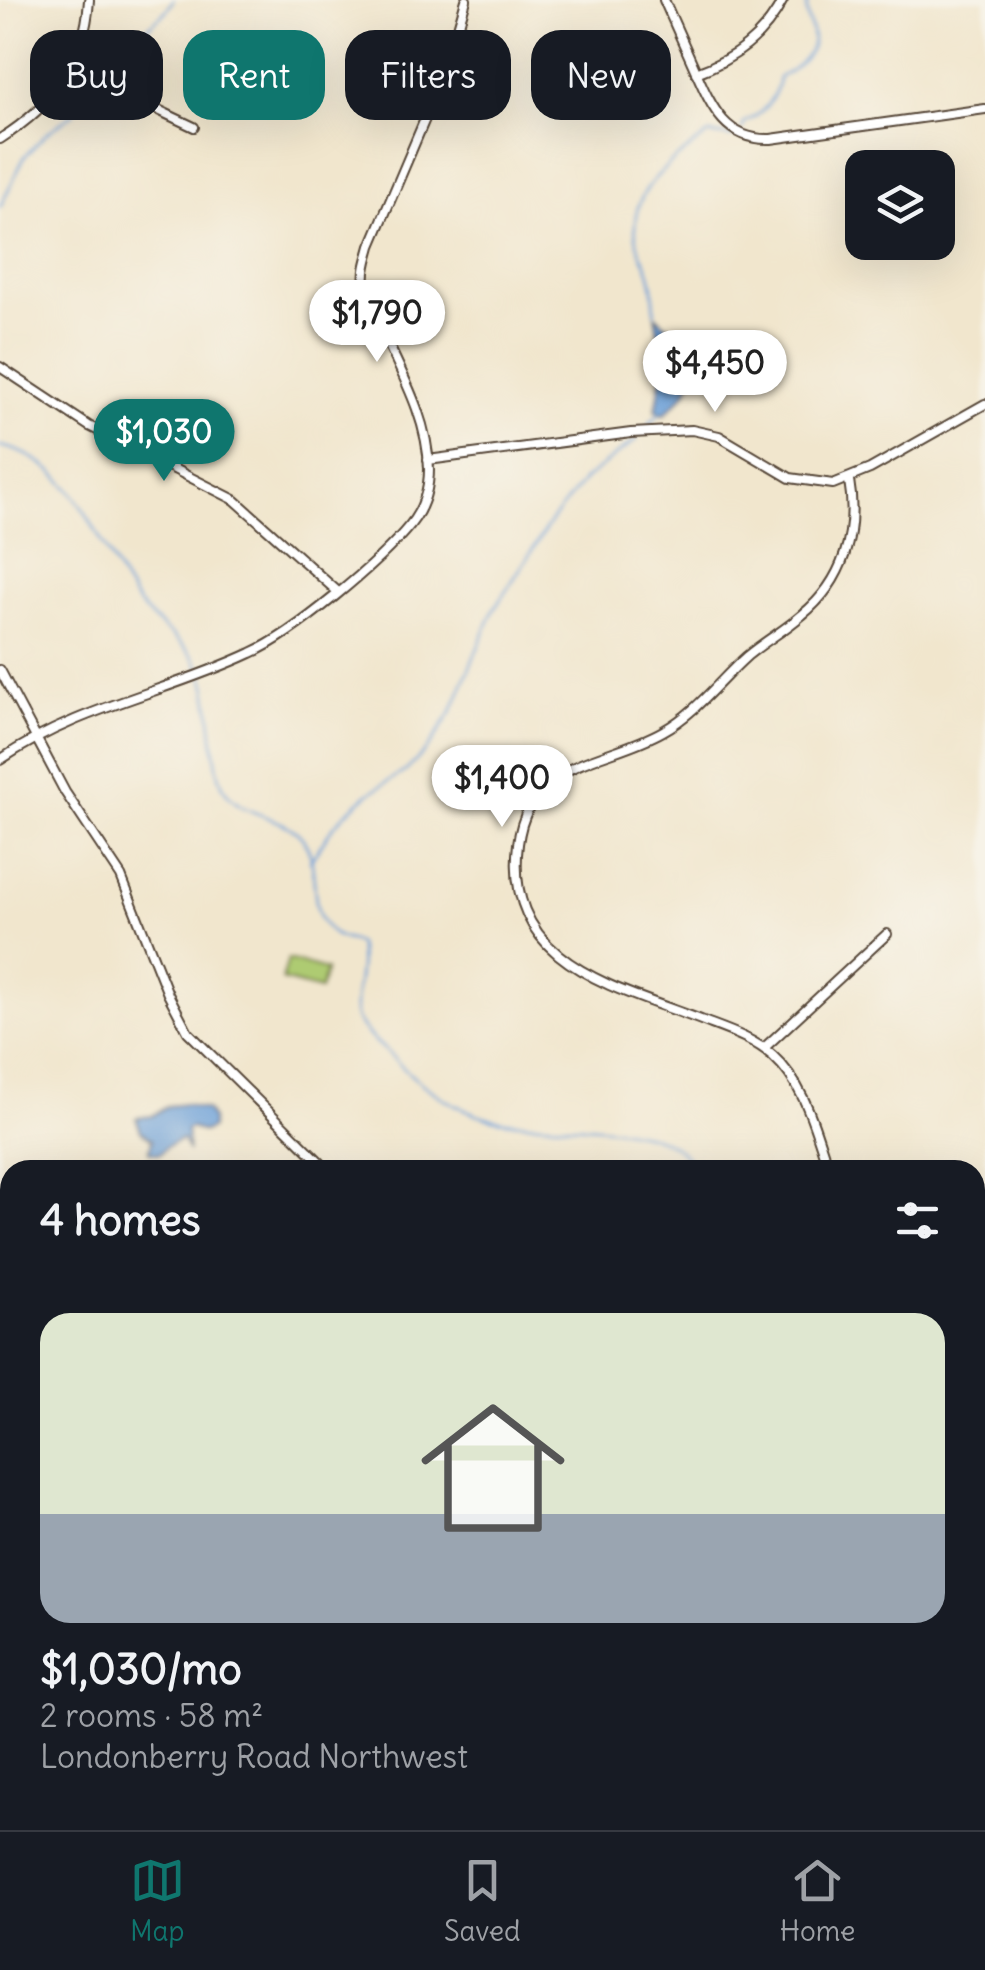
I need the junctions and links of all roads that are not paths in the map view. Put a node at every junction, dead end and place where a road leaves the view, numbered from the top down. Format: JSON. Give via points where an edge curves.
{"nodes":[{"id":1,"x":89,"y":0,"type":"edge"},
{"id":2,"x":466,"y":0,"type":"edge"},
{"id":3,"x":664,"y":0,"type":"edge"},
{"id":4,"x":783,"y":0,"type":"edge"},
{"id":5,"x":84,"y":30,"type":"edge"},
{"id":6,"x":696,"y":73,"type":"junction"},
{"id":7,"x":985,"y":109,"type":"edge"},
{"id":8,"x":163,"y":112,"type":"edge"},
{"id":9,"x":30,"y":117,"type":"edge"},
{"id":10,"x":194,"y":127,"type":"dead end"},
{"id":11,"x":0,"y":139,"type":"edge"},
{"id":12,"x":0,"y":366,"type":"edge"},
{"id":13,"x":985,"y":404,"type":"edge"},
{"id":14,"x":428,"y":460,"type":"junction"},
{"id":15,"x":849,"y":480,"type":"junction"},
{"id":16,"x":337,"y":592,"type":"junction"},
{"id":17,"x":0,"y":670,"type":"edge"},
{"id":18,"x":36,"y":735,"type":"junction"},
{"id":19,"x":0,"y":760,"type":"edge"},
{"id":20,"x":887,"y":934,"type":"dead end"},
{"id":21,"x":764,"y":1048,"type":"junction"},
{"id":22,"x":318,"y":1160,"type":"edge"},
{"id":23,"x":825,"y":1160,"type":"edge"}],
"edges":[{"from":1,"to":5,"type":"street"},
{"from":2,"to":14,"type":"street","via":[[445,72],[365,268],[368,298],[418,410]]},
{"from":3,"to":6,"type":"street"},
{"from":4,"to":6,"type":"street","via":[[747,46]]},
{"from":6,"to":7,"type":"street","via":[[723,122],[760,140]]},
{"from":8,"to":10,"type":"street"},
{"from":9,"to":11,"type":"street"},
{"from":12,"to":16,"type":"street","via":[[89,426],[235,500]]},
{"from":13,"to":15,"type":"street"},
{"from":14,"to":15,"type":"street","via":[[692,430],[719,436],[790,478],[818,484]]},
{"from":14,"to":16,"type":"street","via":[[426,493],[412,524]]},
{"from":15,"to":21,"type":"street","via":[[849,544],[818,601],[675,724],[556,775],[532,803],[518,840],[524,908],[556,956]]},
{"from":16,"to":18,"type":"street","via":[[272,643]]},
{"from":17,"to":18,"type":"street"},
{"from":18,"to":19,"type":"street"},
{"from":18,"to":22,"type":"street","via":[[121,876],[188,1032]]},
{"from":20,"to":21,"type":"street"},
{"from":21,"to":23,"type":"street","via":[[801,1092]]}]}
